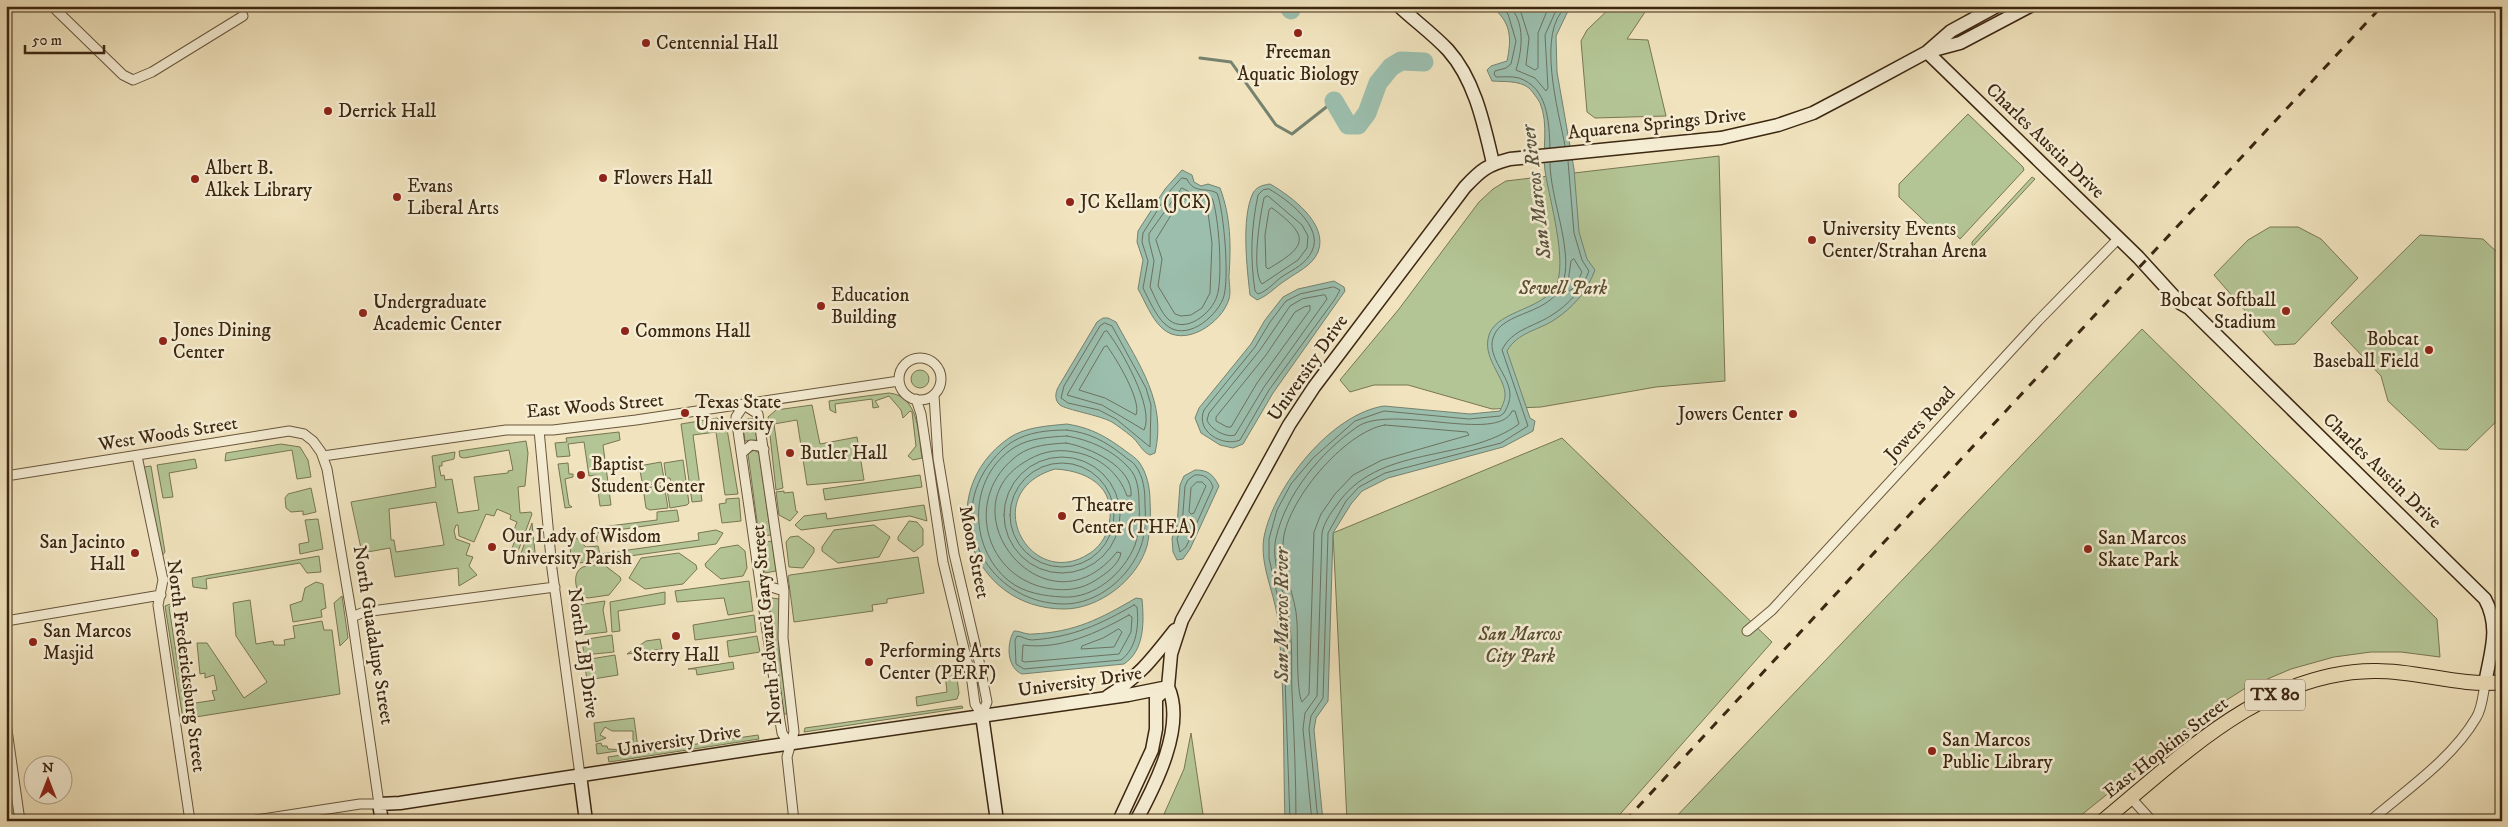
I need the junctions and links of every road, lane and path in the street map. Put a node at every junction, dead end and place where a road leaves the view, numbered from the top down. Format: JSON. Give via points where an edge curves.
{"nodes":[{"id":1,"x":52,"y":6,"type":"edge"},
{"id":2,"x":1399,"y":6,"type":"edge"},
{"id":3,"x":1997,"y":6,"type":"edge"},
{"id":4,"x":2030,"y":6,"type":"edge"},
{"id":5,"x":243,"y":16,"type":"dead end"},
{"id":6,"x":1927,"y":52,"type":"junction"},
{"id":7,"x":1493,"y":163,"type":"junction"},
{"id":8,"x":2118,"y":239,"type":"junction"},
{"id":9,"x":899,"y":381,"type":"junction"},
{"id":10,"x":934,"y":395,"type":"junction"},
{"id":11,"x":916,"y":399,"type":"junction"},
{"id":12,"x":744,"y":405,"type":"junction"},
{"id":13,"x":539,"y":430,"type":"junction"},
{"id":14,"x":764,"y":450,"type":"junction"},
{"id":15,"x":742,"y":453,"type":"junction"},
{"id":16,"x":137,"y":456,"type":"junction"},
{"id":17,"x":323,"y":456,"type":"junction"},
{"id":18,"x":6,"y":476,"type":"edge"},
{"id":19,"x":554,"y":587,"type":"junction"},
{"id":20,"x":784,"y":591,"type":"junction"},
{"id":21,"x":161,"y":595,"type":"junction"},
{"id":22,"x":762,"y":596,"type":"junction"},
{"id":23,"x":352,"y":617,"type":"junction"},
{"id":24,"x":1182,"y":620,"type":"junction"},
{"id":25,"x":6,"y":621,"type":"edge"},
{"id":26,"x":1747,"y":631,"type":"dead end"},
{"id":27,"x":2502,"y":682,"type":"edge"},
{"id":28,"x":2485,"y":684,"type":"junction"},
{"id":29,"x":1168,"y":687,"type":"junction"},
{"id":30,"x":2502,"y":692,"type":"edge"},
{"id":31,"x":1103,"y":699,"type":"junction"},
{"id":32,"x":982,"y":715,"type":"junction"},
{"id":33,"x":6,"y":723,"type":"edge"},
{"id":34,"x":790,"y":744,"type":"junction"},
{"id":35,"x":580,"y":775,"type":"junction"},
{"id":36,"x":2131,"y":798,"type":"junction"},
{"id":37,"x":379,"y":804,"type":"junction"},
{"id":38,"x":20,"y":821,"type":"edge"},
{"id":39,"x":190,"y":821,"type":"edge"},
{"id":40,"x":250,"y":821,"type":"edge"},
{"id":41,"x":382,"y":821,"type":"edge"},
{"id":42,"x":586,"y":821,"type":"edge"},
{"id":43,"x":794,"y":821,"type":"edge"},
{"id":44,"x":997,"y":821,"type":"edge"},
{"id":45,"x":1118,"y":821,"type":"edge"},
{"id":46,"x":1136,"y":821,"type":"edge"},
{"id":47,"x":2103,"y":821,"type":"edge"},
{"id":48,"x":2152,"y":821,"type":"edge"},
{"id":49,"x":2370,"y":821,"type":"edge"}],
"edges":[{"from":1,"to":5,"type":"street","via":[[123,75],[133,80],[152,72]]},
{"from":2,"to":7,"type":"main road","via":[[1458,62],[1478,106]]},
{"from":3,"to":6,"type":"main road","name":"Aquarena Springs Drive","via":[[1952,31]]},
{"from":4,"to":6,"type":"main road","name":"Aquarena Springs Drive","via":[[1960,44]]},
{"from":6,"to":7,"type":"main road","name":"Aquarena Springs Drive","via":[[1813,113],[1778,126],[1721,138],[1525,156]]},
{"from":6,"to":8,"type":"main road","name":"Charles Austin Drive"},
{"from":7,"to":24,"type":"main road","name":"University Drive","via":[[1465,187],[1304,402],[1273,452]]},
{"from":8,"to":26,"type":"street","name":"Jowers Road","via":[[2038,321],[1772,610]]},
{"from":8,"to":28,"type":"main road","name":"Charles Austin Drive","via":[[2146,260],[2185,298],[2190,308],[2486,599],[2493,614],[2495,630]]},
{"from":9,"to":10,"type":"street","via":[[908,362],[928,359],[939,372],[940,385]]},
{"from":9,"to":11,"type":"street","via":[[903,390]]},
{"from":9,"to":12,"type":"street","name":"East Woods Street"},
{"from":10,"to":11,"type":"street"},
{"from":10,"to":32,"type":"street","name":"Moon Street","via":[[938,458],[954,554],[987,702]]},
{"from":11,"to":32,"type":"street","name":"Moon Street","via":[[943,562],[975,704]]},
{"from":12,"to":13,"type":"street","name":"East Woods Street"},
{"from":12,"to":14,"type":"street","name":"North Edward Gary Street","via":[[758,412]]},
{"from":12,"to":15,"type":"street","name":"North Edward Gary Street","via":[[736,414]]},
{"from":13,"to":17,"type":"street","name":"East Woods Street","via":[[506,430]]},
{"from":13,"to":19,"type":"street","name":"North LBJ Drive"},
{"from":14,"to":15,"type":"street","via":[[751,445]]},
{"from":14,"to":20,"type":"street","name":"North Edward Gary Street"},
{"from":15,"to":22,"type":"street","name":"North Edward Gary Street"},
{"from":16,"to":17,"type":"street","name":"West Woods Street","via":[[289,431],[310,437]]},
{"from":16,"to":18,"type":"street","name":"West Woods Street"},
{"from":16,"to":21,"type":"street","name":"North Fredericksburg Street","via":[[163,580]]},
{"from":17,"to":23,"type":"street","name":"North Guadalupe Street"},
{"from":19,"to":23,"type":"street","via":[[364,612]]},
{"from":19,"to":35,"type":"street","name":"North LBJ Drive"},
{"from":20,"to":22,"type":"street","via":[[771,587]]},
{"from":20,"to":34,"type":"street","name":"North Edward Gary Street","via":[[783,638],[794,732]]},
{"from":21,"to":25,"type":"street"},
{"from":21,"to":39,"type":"street","name":"North Fredericksburg Street","via":[[158,605]]},
{"from":22,"to":34,"type":"street","name":"North Edward Gary Street","via":[[782,733]]},
{"from":23,"to":37,"type":"street","name":"North Guadalupe Street"},
{"from":24,"to":29,"type":"main road","name":"University Drive","via":[[1171,654]]},
{"from":24,"to":31,"type":"main road","via":[[1145,669]]},
{"from":27,"to":28,"type":"main road","name":"East Hopkins Street","number":"TX 80"},
{"from":28,"to":30,"type":"main road","name":"East Hopkins Street","number":"TX 80"},
{"from":28,"to":36,"type":"main road","name":"East Hopkins Street","number":"TX 80","via":[[2403,671],[2349,673],[2306,683],[2263,700],[2219,727]]},
{"from":28,"to":49,"type":"street","via":[[2476,718],[2458,742]]},
{"from":29,"to":31,"type":"main road","name":"University Drive"},
{"from":29,"to":45,"type":"main road","via":[[1156,698],[1152,750]]},
{"from":29,"to":46,"type":"main road","via":[[1173,698],[1173,716],[1167,754]]},
{"from":31,"to":32,"type":"main road","name":"University Drive"},
{"from":32,"to":34,"type":"main road","name":"University Drive"},
{"from":32,"to":44,"type":"main road","name":"Moon Street"},
{"from":33,"to":38,"type":"street"},
{"from":34,"to":35,"type":"main road","name":"University Drive"},
{"from":34,"to":43,"type":"street","via":[[788,773]]},
{"from":35,"to":37,"type":"main road","name":"University Drive"},
{"from":35,"to":42,"type":"main road","name":"North LBJ Drive"},
{"from":36,"to":47,"type":"main road","name":"East Hopkins Street","number":"TX 80"},
{"from":36,"to":48,"type":"street"},
{"from":37,"to":40,"type":"street","via":[[329,808]]},
{"from":37,"to":41,"type":"main road","name":"North Guadalupe Street"}]}
